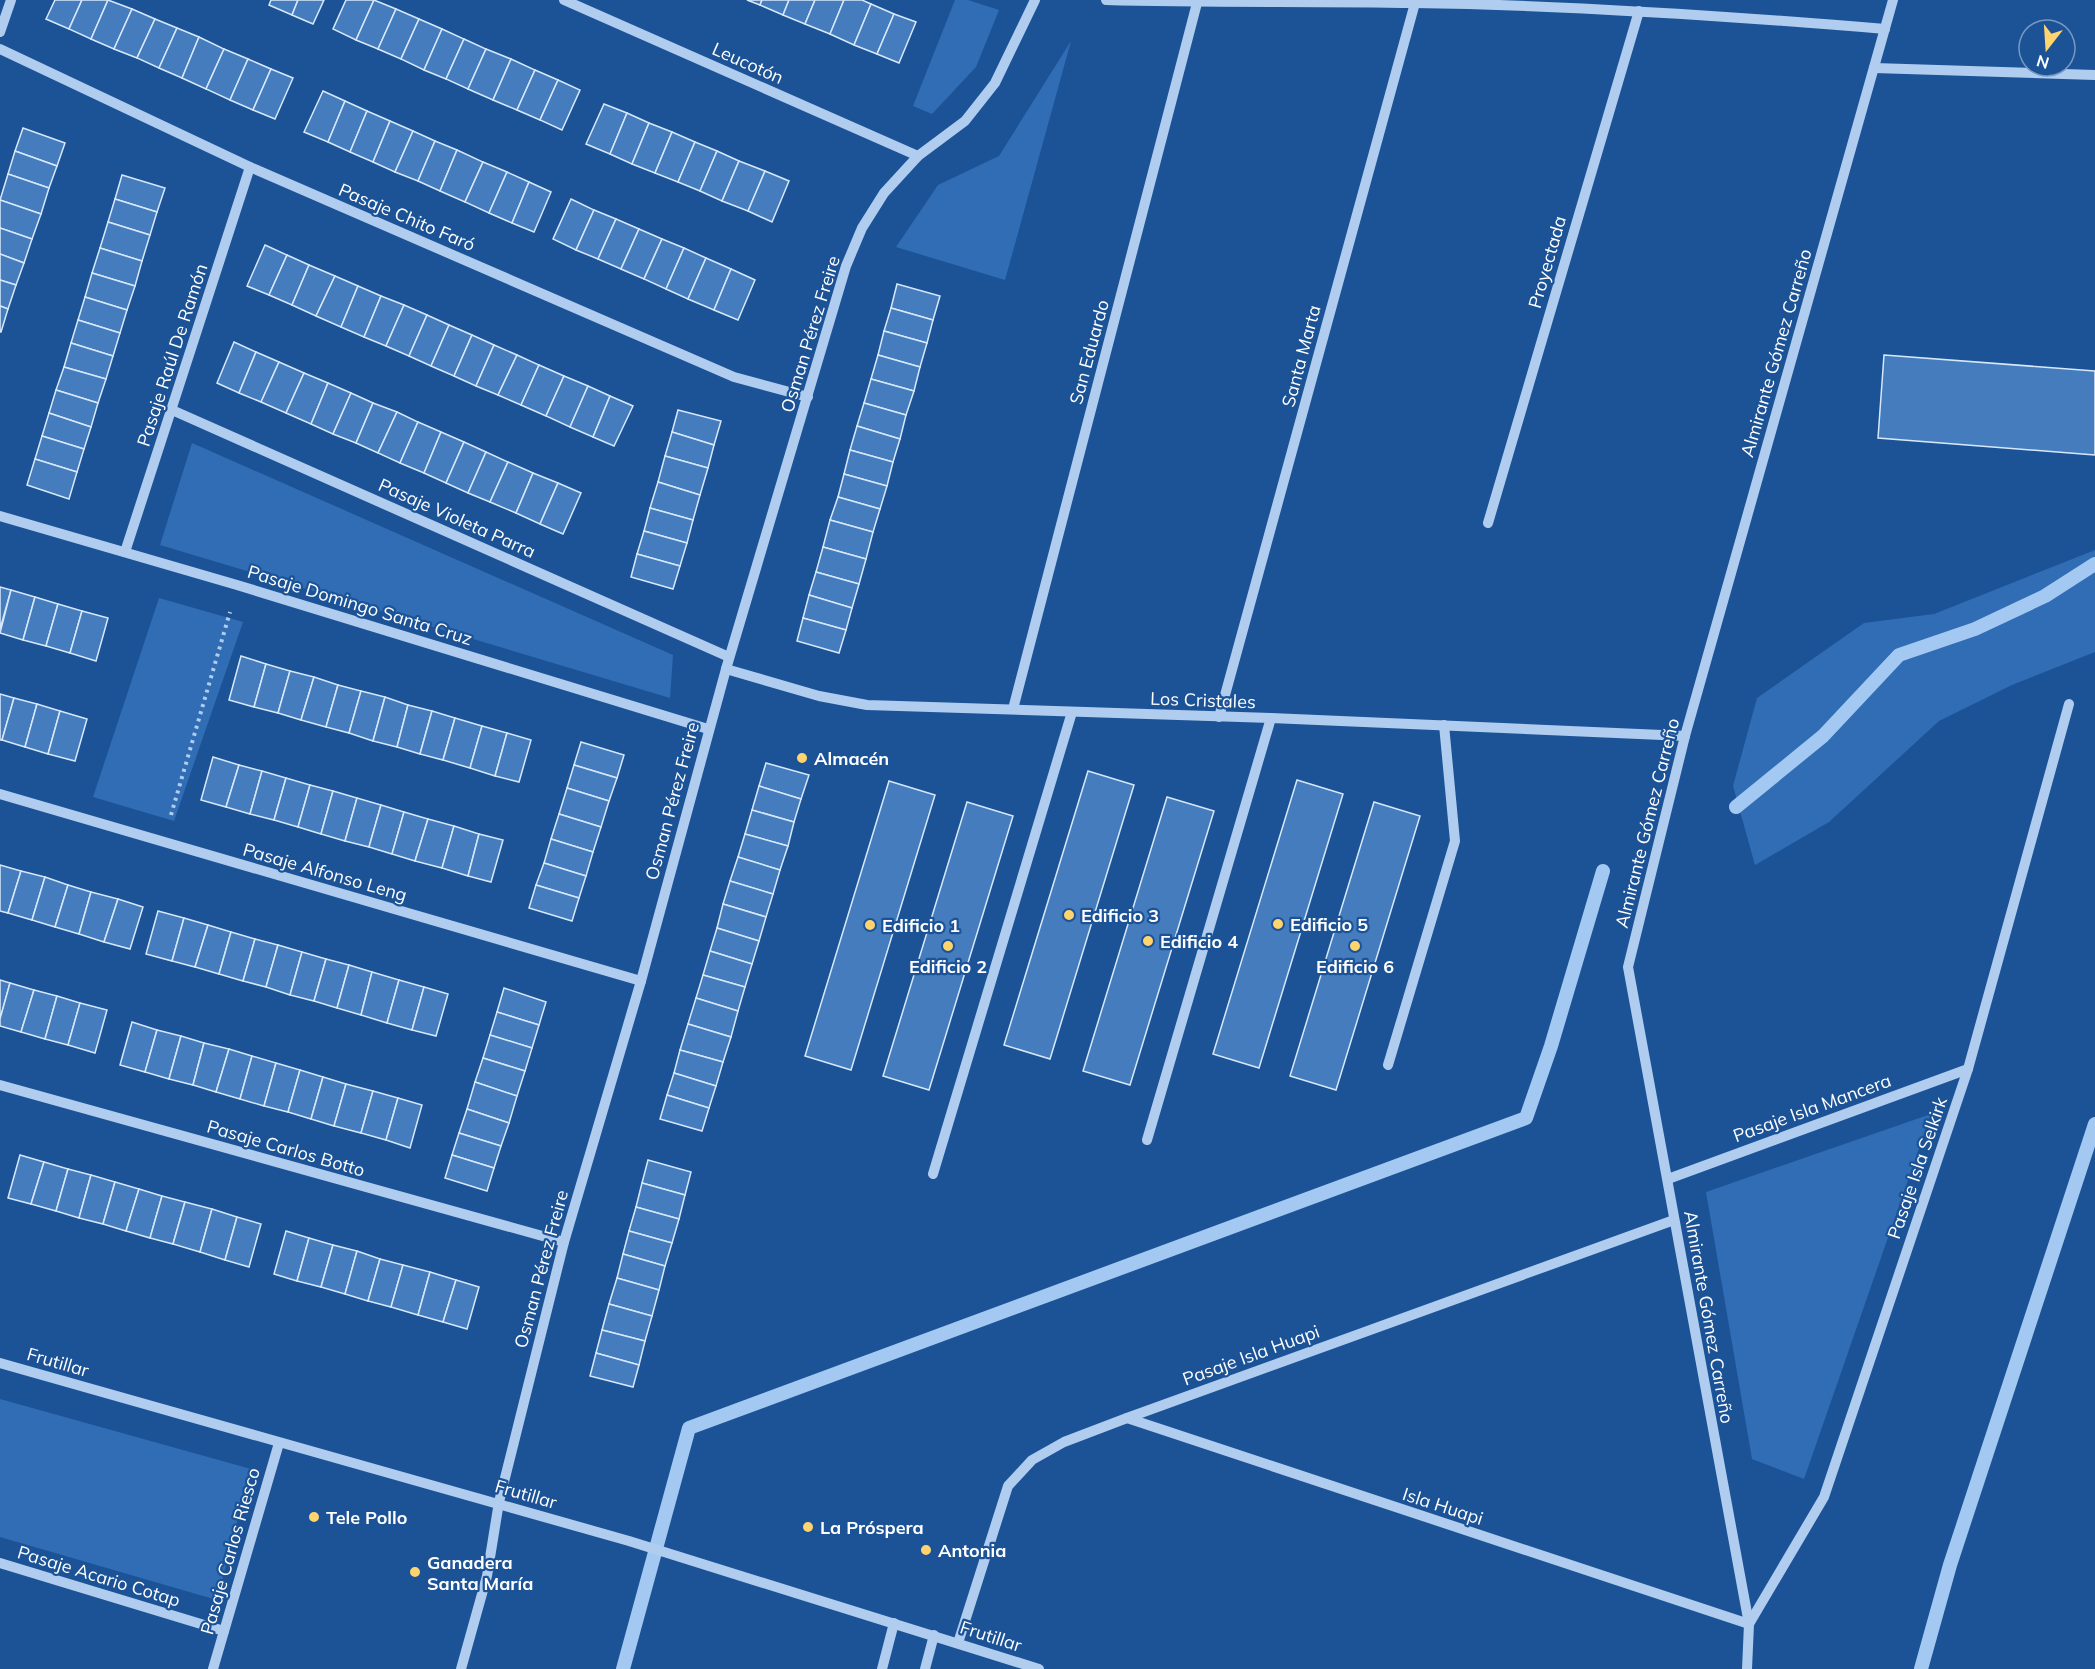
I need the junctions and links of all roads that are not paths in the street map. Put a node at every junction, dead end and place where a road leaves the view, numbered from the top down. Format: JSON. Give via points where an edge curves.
{"nodes":[{"id":1,"x":11,"y":0,"type":"edge"},
{"id":2,"x":564,"y":0,"type":"edge"},
{"id":3,"x":1035,"y":0,"type":"edge"},
{"id":4,"x":1106,"y":0,"type":"edge"},
{"id":5,"x":1893,"y":0,"type":"edge"},
{"id":6,"x":1197,"y":3,"type":"junction"},
{"id":7,"x":1415,"y":3,"type":"junction"},
{"id":8,"x":1639,"y":11,"type":"junction"},
{"id":9,"x":1885,"y":29,"type":"junction"},
{"id":10,"x":0,"y":32,"type":"edge"},
{"id":11,"x":0,"y":49,"type":"edge"},
{"id":12,"x":1874,"y":68,"type":"junction"},
{"id":13,"x":2095,"y":75,"type":"edge"},
{"id":14,"x":918,"y":156,"type":"junction"},
{"id":15,"x":250,"y":167,"type":"junction"},
{"id":16,"x":808,"y":397,"type":"junction"},
{"id":17,"x":172,"y":410,"type":"junction"},
{"id":18,"x":0,"y":516,"type":"edge"},
{"id":19,"x":1488,"y":523,"type":"dead end"},
{"id":20,"x":126,"y":552,"type":"junction"},
{"id":21,"x":729,"y":657,"type":"junction"},
{"id":22,"x":726,"y":669,"type":"junction"},
{"id":23,"x":2069,"y":704,"type":"dead end"},
{"id":24,"x":1013,"y":709,"type":"junction"},
{"id":25,"x":1072,"y":712,"type":"junction"},
{"id":26,"x":1219,"y":717,"type":"junction"},
{"id":27,"x":1271,"y":718,"type":"junction"},
{"id":28,"x":1444,"y":725,"type":"junction"},
{"id":29,"x":708,"y":729,"type":"junction"},
{"id":30,"x":1684,"y":736,"type":"junction"},
{"id":31,"x":0,"y":794,"type":"edge"},
{"id":32,"x":640,"y":981,"type":"junction"},
{"id":33,"x":1388,"y":1065,"type":"dead end"},
{"id":34,"x":1968,"y":1069,"type":"junction"},
{"id":35,"x":0,"y":1084,"type":"edge"},
{"id":36,"x":1147,"y":1140,"type":"dead end"},
{"id":37,"x":933,"y":1174,"type":"dead end"},
{"id":38,"x":1668,"y":1179,"type":"junction"},
{"id":39,"x":1674,"y":1220,"type":"junction"},
{"id":40,"x":564,"y":1242,"type":"junction"},
{"id":41,"x":0,"y":1363,"type":"edge"},
{"id":42,"x":1126,"y":1418,"type":"junction"},
{"id":43,"x":279,"y":1443,"type":"junction"},
{"id":44,"x":499,"y":1502,"type":"junction"},
{"id":45,"x":0,"y":1563,"type":"edge"},
{"id":46,"x":894,"y":1623,"type":"junction"},
{"id":47,"x":1749,"y":1624,"type":"junction"},
{"id":48,"x":224,"y":1631,"type":"junction"},
{"id":49,"x":934,"y":1635,"type":"junction"},
{"id":50,"x":958,"y":1643,"type":"junction"},
{"id":51,"x":213,"y":1669,"type":"edge"},
{"id":52,"x":461,"y":1669,"type":"edge"},
{"id":53,"x":882,"y":1669,"type":"edge"},
{"id":54,"x":925,"y":1669,"type":"edge"},
{"id":55,"x":1039,"y":1669,"type":"edge"},
{"id":56,"x":1748,"y":1669,"type":"edge"}],
"edges":[{"from":1,"to":10,"type":"street"},
{"from":2,"to":14,"type":"street","name":"Leucotón"},
{"from":3,"to":14,"type":"street","name":"Osman Pérez Freire","via":[[996,84],[964,122]]},
{"from":4,"to":6,"type":"street"},
{"from":5,"to":9,"type":"street","name":"Almirante Gómez Carreño"},
{"from":6,"to":7,"type":"street"},
{"from":6,"to":24,"type":"street","name":"San Eduardo"},
{"from":7,"to":8,"type":"street"},
{"from":7,"to":26,"type":"street","name":"Santa Marta"},
{"from":8,"to":9,"type":"street"},
{"from":8,"to":19,"type":"street","name":"Proyectada"},
{"from":9,"to":12,"type":"street","name":"Almirante Gómez Carreño"},
{"from":11,"to":15,"type":"street","name":"Pasaje Chito Faró"},
{"from":12,"to":13,"type":"street"},
{"from":12,"to":30,"type":"street","name":"Almirante Gómez Carreño"},
{"from":14,"to":16,"type":"street","name":"Osman Pérez Freire","via":[[862,228],[846,266]]},
{"from":15,"to":16,"type":"street","name":"Pasaje Chito Faró","via":[[734,377]]},
{"from":15,"to":17,"type":"street","name":"Pasaje Raúl De Ramón"},
{"from":16,"to":21,"type":"street","name":"Osman Pérez Freire"},
{"from":17,"to":20,"type":"street","name":"Pasaje Raúl De Ramón"},
{"from":17,"to":21,"type":"street","name":"Pasaje Violeta Parra"},
{"from":18,"to":20,"type":"street","name":"Pasaje Domingo Santa Cruz"},
{"from":20,"to":29,"type":"street","name":"Pasaje Domingo Santa Cruz"},
{"from":21,"to":22,"type":"street","name":"Osman Pérez Freire"},
{"from":22,"to":24,"type":"street","name":"Los Cristales","via":[[819,696],[867,705]]},
{"from":22,"to":29,"type":"street","name":"Osman Pérez Freire"},
{"from":23,"to":34,"type":"street","name":"Pasaje Isla Selkirk"},
{"from":24,"to":25,"type":"street","name":"Los Cristales"},
{"from":25,"to":26,"type":"street","name":"Los Cristales"},
{"from":25,"to":37,"type":"street"},
{"from":26,"to":27,"type":"street","name":"Los Cristales"},
{"from":27,"to":28,"type":"street","name":"Los Cristales"},
{"from":27,"to":36,"type":"street"},
{"from":28,"to":30,"type":"street","name":"Los Cristales"},
{"from":28,"to":33,"type":"street","via":[[1455,841]]},
{"from":29,"to":32,"type":"street","name":"Osman Pérez Freire"},
{"from":30,"to":38,"type":"street","name":"Almirante Gómez Carreño","via":[[1628,967]]},
{"from":31,"to":32,"type":"street","name":"Pasaje Alfonso Leng"},
{"from":32,"to":40,"type":"street","name":"Osman Pérez Freire"},
{"from":34,"to":38,"type":"street","name":"Pasaje Isla Mancera"},
{"from":34,"to":47,"type":"street","name":"Pasaje Isla Selkirk","via":[[1824,1497]]},
{"from":35,"to":40,"type":"street","name":"Pasaje Carlos Botto"},
{"from":38,"to":39,"type":"street","name":"Almirante Gómez Carreño"},
{"from":39,"to":42,"type":"street","name":"Pasaje Isla Huapi"},
{"from":39,"to":47,"type":"street","name":"Almirante Gómez Carreño"},
{"from":40,"to":44,"type":"street","name":"Osman Pérez Freire"},
{"from":41,"to":43,"type":"street","name":"Frutillar"},
{"from":42,"to":47,"type":"street","name":"Isla Huapi"},
{"from":42,"to":50,"type":"street","name":"Pasaje Isla Huapi","via":[[1064,1442],[1032,1460],[1008,1486]]},
{"from":43,"to":44,"type":"street","name":"Frutillar"},
{"from":43,"to":48,"type":"street","name":"Pasaje Carlos Riesco"},
{"from":44,"to":46,"type":"street","name":"Frutillar"},
{"from":44,"to":52,"type":"street","name":"Osman Pérez Freire","via":[[487,1576]]},
{"from":45,"to":48,"type":"street","name":"Pasaje Acario Cotap"},
{"from":46,"to":49,"type":"street","name":"Frutillar"},
{"from":46,"to":53,"type":"street"},
{"from":47,"to":56,"type":"street","name":"Almirante Gómez Carreño"},
{"from":48,"to":51,"type":"street","name":"Pasaje Carlos Riesco"},
{"from":49,"to":50,"type":"street","name":"Frutillar"},
{"from":49,"to":54,"type":"street"},
{"from":50,"to":55,"type":"street","name":"Frutillar"}]}
